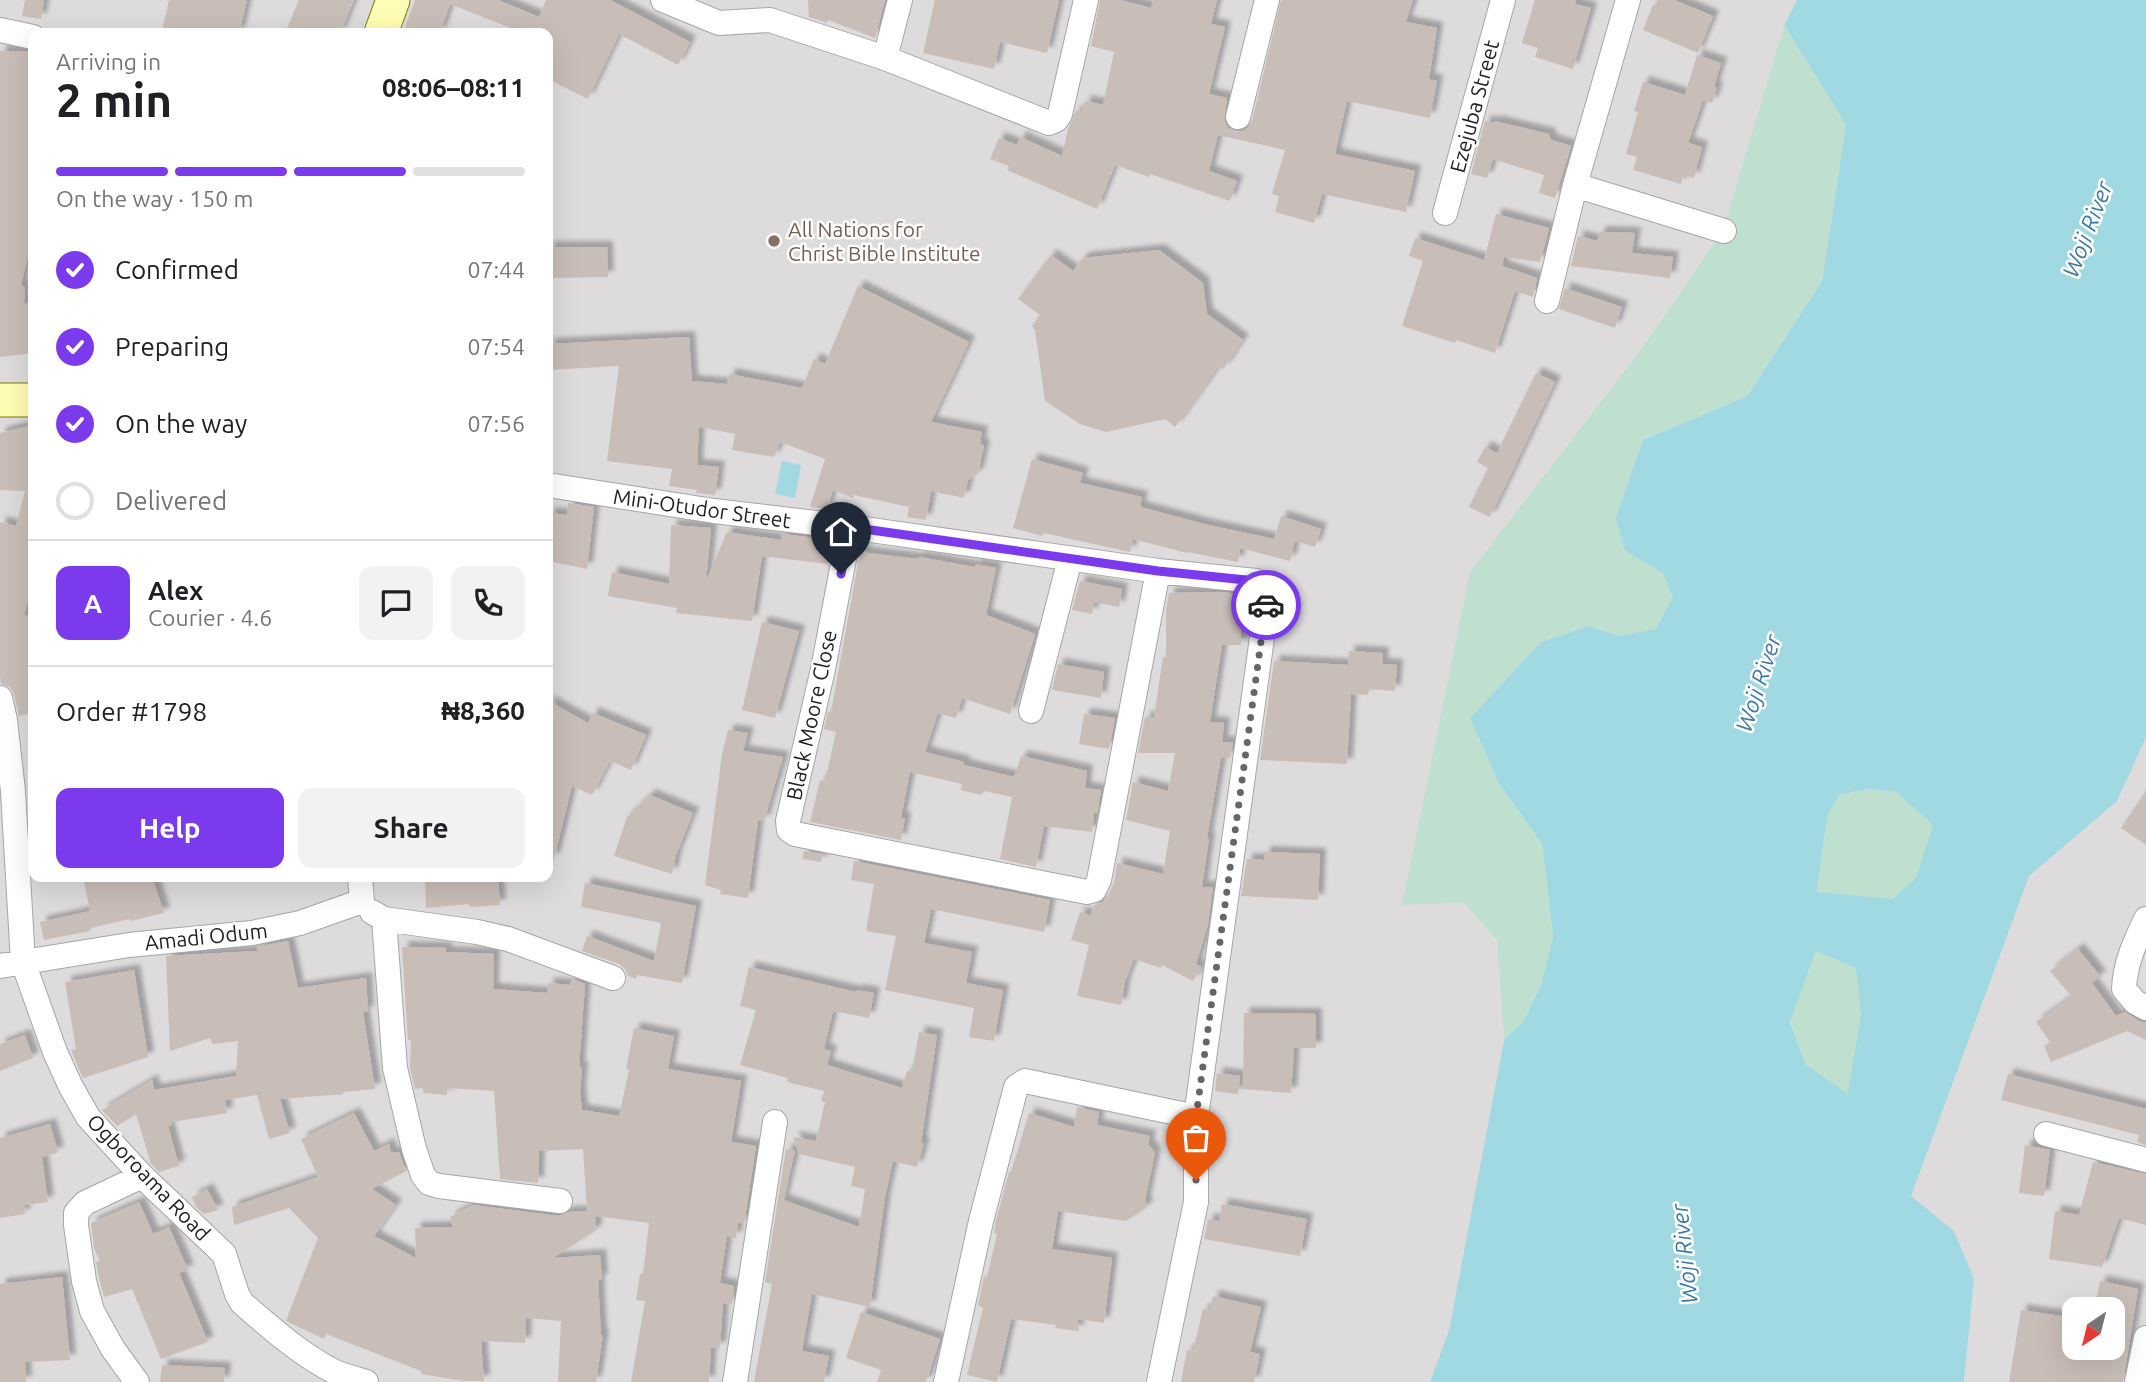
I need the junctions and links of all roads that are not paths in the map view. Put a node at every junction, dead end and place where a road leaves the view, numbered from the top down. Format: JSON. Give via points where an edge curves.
{"nodes":[{"id":1,"x":393,"y":0,"type":"edge"},
{"id":2,"x":663,"y":0,"type":"edge"},
{"id":3,"x":900,"y":0,"type":"edge"},
{"id":4,"x":1086,"y":0,"type":"edge"},
{"id":5,"x":1267,"y":0,"type":"edge"},
{"id":6,"x":1503,"y":0,"type":"edge"},
{"id":7,"x":1628,"y":0,"type":"edge"},
{"id":8,"x":773,"y":10,"type":"edge"},
{"id":9,"x":383,"y":28,"type":"edge"},
{"id":10,"x":0,"y":30,"type":"edge"},
{"id":11,"x":28,"y":36,"type":"edge"},
{"id":12,"x":885,"y":58,"type":"junction"},
{"id":13,"x":1238,"y":117,"type":"dead end"},
{"id":14,"x":1575,"y":185,"type":"junction"},
{"id":15,"x":1445,"y":213,"type":"dead end"},
{"id":16,"x":1724,"y":231,"type":"dead end"},
{"id":17,"x":1548,"y":301,"type":"dead end"},
{"id":18,"x":0,"y":400,"type":"edge"},
{"id":19,"x":28,"y":400,"type":"edge"},
{"id":20,"x":553,"y":486,"type":"edge"},
{"id":21,"x":850,"y":527,"type":"junction"},
{"id":22,"x":1070,"y":559,"type":"junction"},
{"id":23,"x":1158,"y":571,"type":"junction"},
{"id":24,"x":0,"y":698,"type":"edge"},
{"id":25,"x":1031,"y":710,"type":"dead end"},
{"id":26,"x":361,"y":889,"type":"edge"},
{"id":27,"x":384,"y":919,"type":"junction"},
{"id":28,"x":2146,"y":919,"type":"edge"},
{"id":29,"x":12,"y":964,"type":"edge"},
{"id":30,"x":614,"y":978,"type":"dead end"},
{"id":31,"x":2146,"y":1008,"type":"edge"},
{"id":32,"x":1196,"y":1117,"type":"junction"},
{"id":33,"x":775,"y":1122,"type":"dead end"},
{"id":34,"x":2046,"y":1134,"type":"dead end"},
{"id":35,"x":2146,"y":1160,"type":"edge"},
{"id":36,"x":142,"y":1175,"type":"junction"},
{"id":37,"x":560,"y":1201,"type":"dead end"},
{"id":38,"x":2146,"y":1338,"type":"edge"},
{"id":39,"x":136,"y":1382,"type":"edge"},
{"id":40,"x":366,"y":1382,"type":"edge"},
{"id":41,"x":735,"y":1382,"type":"edge"},
{"id":42,"x":946,"y":1382,"type":"edge"},
{"id":43,"x":1159,"y":1382,"type":"edge"},
{"id":44,"x":2137,"y":1382,"type":"edge"}],
"edges":[{"from":1,"to":9,"type":"main road"},
{"from":2,"to":8,"type":"street","via":[[719,23]]},
{"from":3,"to":12,"type":"street"},
{"from":4,"to":12,"type":"street","via":[[1060,114],[1049,123]]},
{"from":5,"to":13,"type":"street"},
{"from":6,"to":15,"type":"street","name":"Ezejuba Street"},
{"from":7,"to":14,"type":"street"},
{"from":8,"to":12,"type":"street"},
{"from":10,"to":11,"type":"street"},
{"from":14,"to":16,"type":"street"},
{"from":14,"to":17,"type":"street"},
{"from":18,"to":19,"type":"main road"},
{"from":20,"to":21,"type":"street","name":"Mini-Otudor Street"},
{"from":21,"to":22,"type":"street","name":"Mini-Otudor Street"},
{"from":21,"to":23,"type":"street","name":"Black Moore Close","via":[[789,830],[1087,892],[1094,890],[1099,880]]},
{"from":22,"to":23,"type":"street","name":"Mini-Otudor Street"},
{"from":22,"to":25,"type":"street"},
{"from":23,"to":32,"type":"street","name":"Mini-Otudor Street","via":[[1256,581],[1268,594]]},
{"from":24,"to":29,"type":"street","name":"Ogboroama Road","via":[[13,791]]},
{"from":26,"to":27,"type":"street","via":[[372,912]]},
{"from":26,"to":29,"type":"street","name":"Amadi Odum","via":[[300,923]]},
{"from":27,"to":30,"type":"street","via":[[508,939]]},
{"from":27,"to":37,"type":"street","via":[[396,1068],[423,1175],[439,1186]]},
{"from":28,"to":31,"type":"street","via":[[2131,951],[2124,989]]},
{"from":29,"to":36,"type":"street","name":"Ogboroama Road","via":[[88,1117]]},
{"from":32,"to":42,"type":"street","via":[[1025,1081],[1016,1087]]},
{"from":32,"to":43,"type":"street","name":"Mini-Otudor Street","via":[[1196,1202]]},
{"from":33,"to":41,"type":"street"},
{"from":34,"to":35,"type":"street"},
{"from":36,"to":39,"type":"street","via":[[85,1203],[76,1213],[92,1311]]},
{"from":36,"to":40,"type":"street","name":"Ogboroama Road","via":[[224,1255],[243,1303],[297,1348],[337,1372]]},
{"from":38,"to":44,"type":"street"}]}
